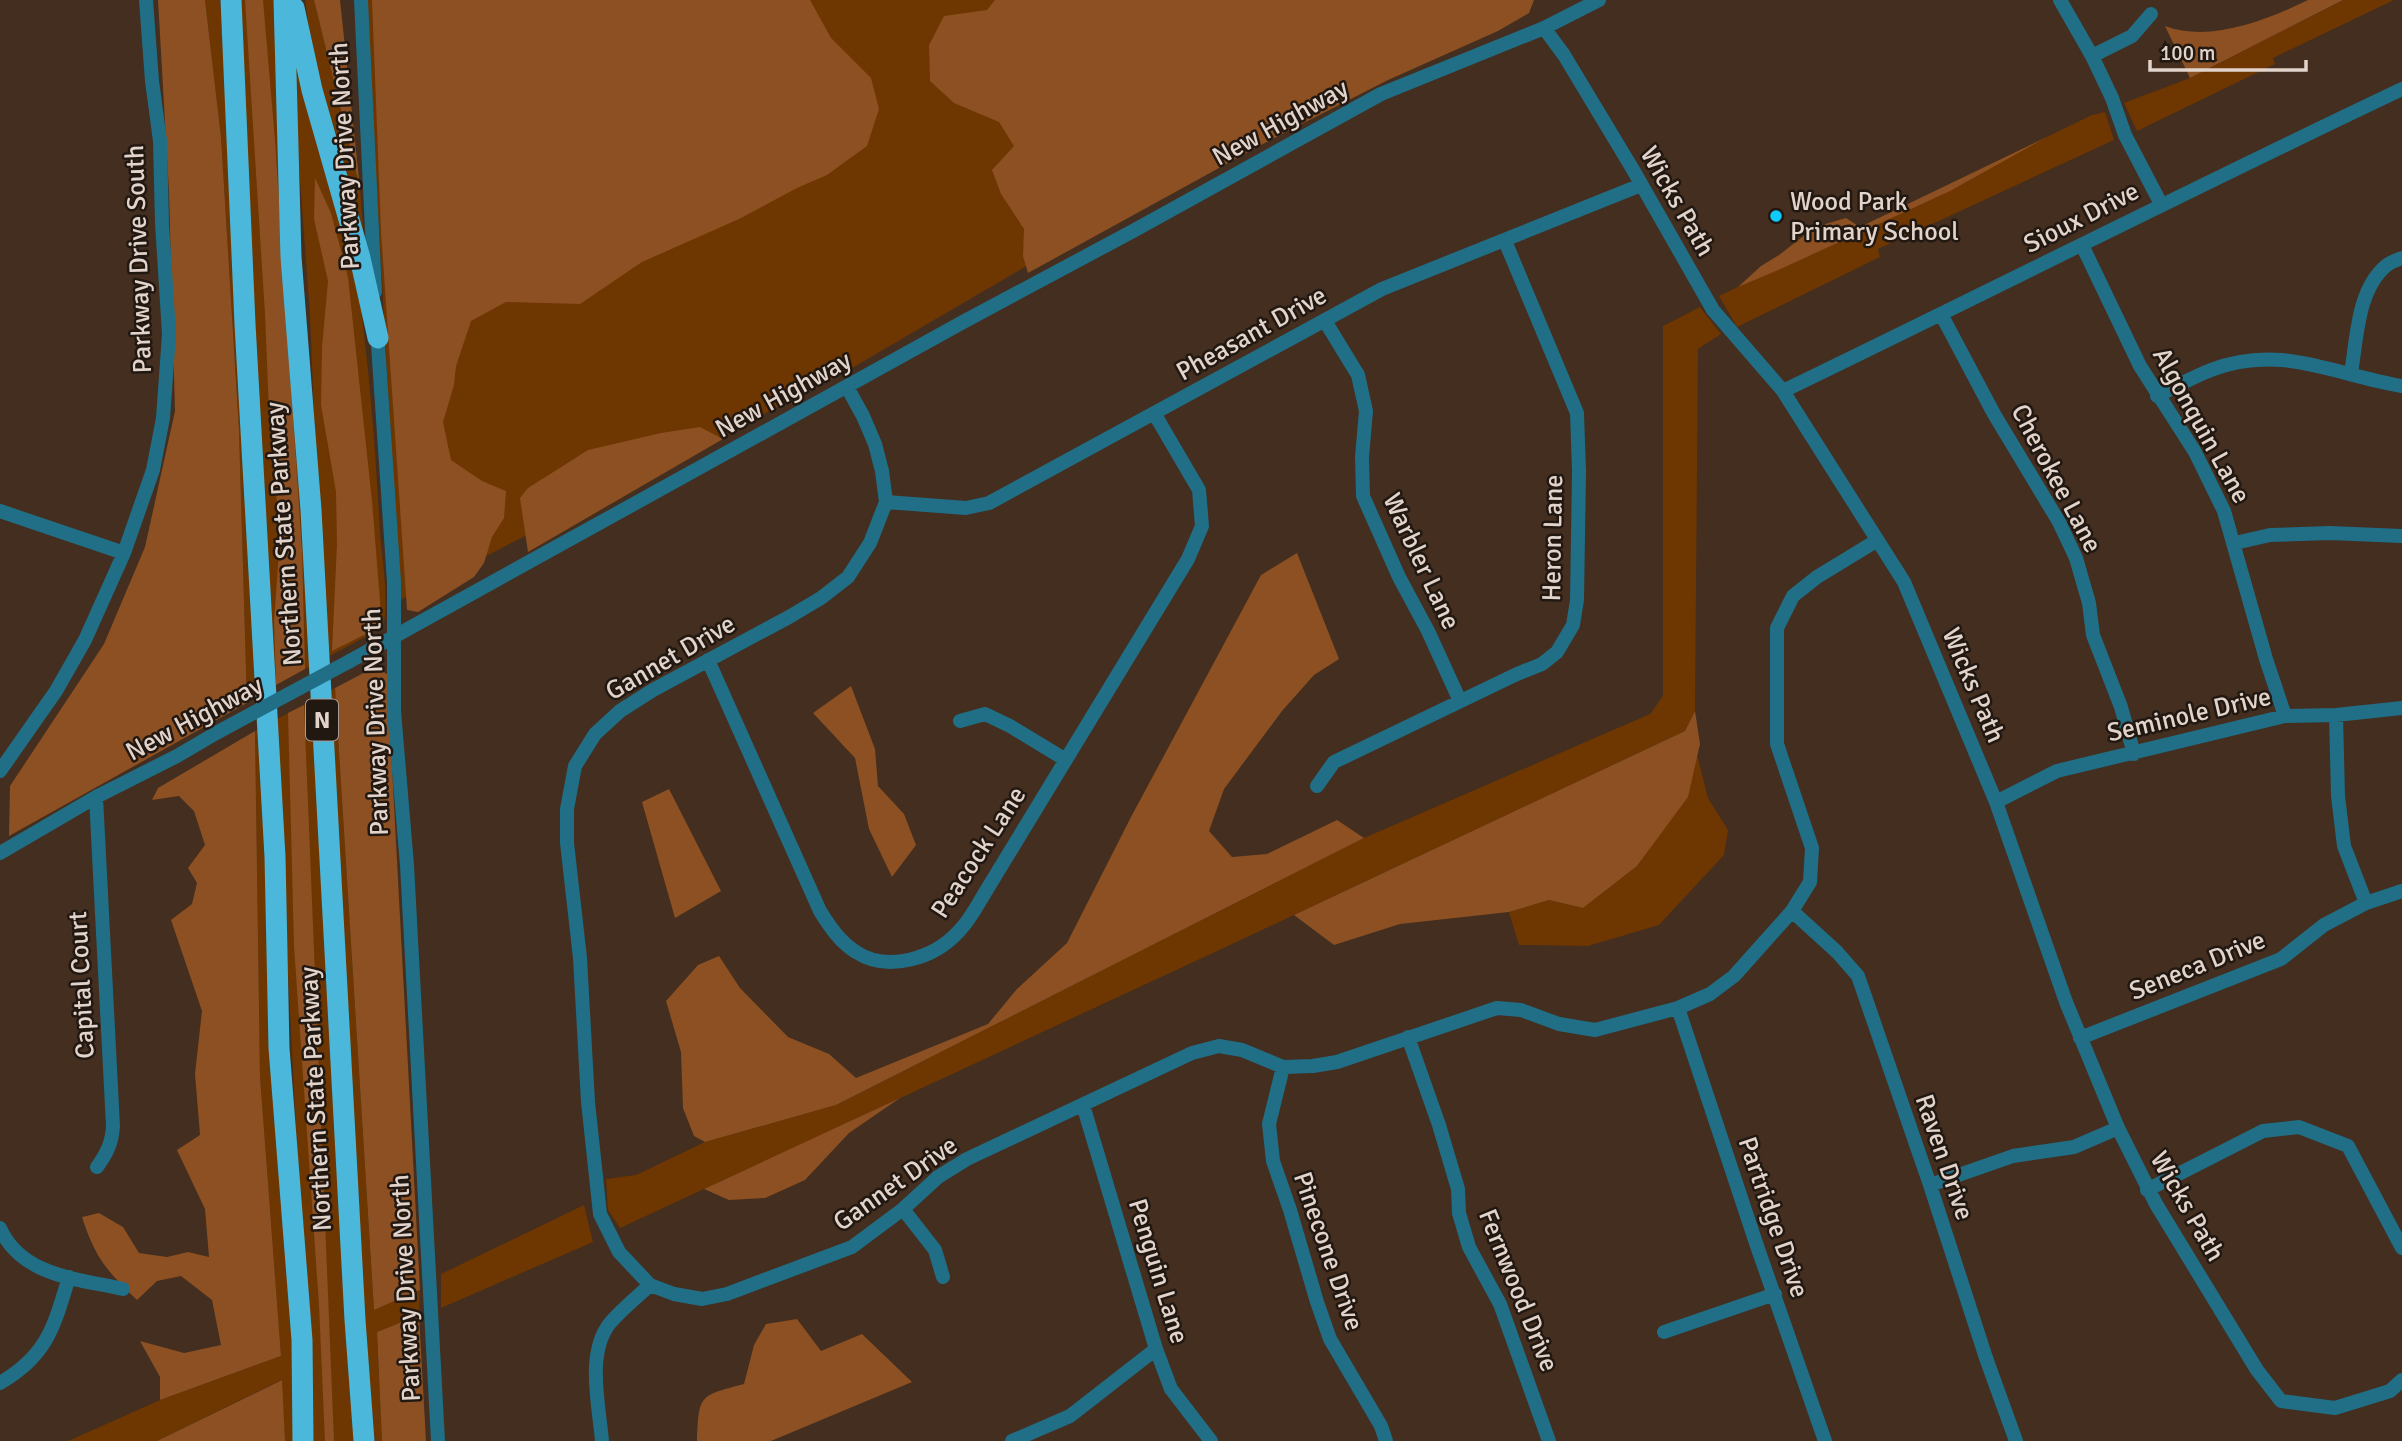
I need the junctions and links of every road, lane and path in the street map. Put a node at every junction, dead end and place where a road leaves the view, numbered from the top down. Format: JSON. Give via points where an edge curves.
{"nodes":[{"id":1,"x":146,"y":0,"type":"edge"},
{"id":2,"x":231,"y":0,"type":"edge"},
{"id":3,"x":284,"y":0,"type":"edge"},
{"id":4,"x":293,"y":0,"type":"edge"},
{"id":5,"x":361,"y":0,"type":"edge"},
{"id":6,"x":1564,"y":0,"type":"edge"},
{"id":7,"x":1599,"y":0,"type":"edge"},
{"id":8,"x":2060,"y":0,"type":"edge"},
{"id":9,"x":1571,"y":14,"type":"junction"},
{"id":10,"x":2151,"y":15,"type":"dead end"},
{"id":11,"x":1544,"y":28,"type":"junction"},
{"id":12,"x":2092,"y":56,"type":"junction"},
{"id":13,"x":2402,"y":89,"type":"edge"},
{"id":14,"x":1642,"y":185,"type":"junction"},
{"id":15,"x":2161,"y":204,"type":"junction"},
{"id":16,"x":1505,"y":240,"type":"junction"},
{"id":17,"x":2082,"y":245,"type":"junction"},
{"id":18,"x":2402,"y":258,"type":"edge"},
{"id":19,"x":1941,"y":314,"type":"junction"},
{"id":20,"x":1325,"y":321,"type":"junction"},
{"id":21,"x":377,"y":338,"type":"junction"},
{"id":22,"x":2351,"y":373,"type":"junction"},
{"id":23,"x":2402,"y":386,"type":"edge"},
{"id":24,"x":847,"y":387,"type":"junction"},
{"id":25,"x":1783,"y":391,"type":"junction"},
{"id":26,"x":2157,"y":396,"type":"junction"},
{"id":27,"x":1154,"y":413,"type":"junction"},
{"id":28,"x":886,"y":502,"type":"junction"},
{"id":29,"x":0,"y":511,"type":"edge"},
{"id":30,"x":2402,"y":536,"type":"edge"},
{"id":31,"x":1876,"y":541,"type":"junction"},
{"id":32,"x":2235,"y":543,"type":"junction"},
{"id":33,"x":124,"y":553,"type":"junction"},
{"id":34,"x":395,"y":635,"type":"junction"},
{"id":35,"x":708,"y":660,"type":"junction"},
{"id":36,"x":1460,"y":701,"type":"junction"},
{"id":37,"x":2402,"y":708,"type":"edge"},
{"id":38,"x":2336,"y":715,"type":"junction"},
{"id":39,"x":2285,"y":716,"type":"junction"},
{"id":40,"x":960,"y":721,"type":"dead end"},
{"id":41,"x":2134,"y":754,"type":"junction"},
{"id":42,"x":1066,"y":760,"type":"junction"},
{"id":43,"x":0,"y":771,"type":"edge"},
{"id":44,"x":1317,"y":786,"type":"dead end"},
{"id":45,"x":96,"y":797,"type":"junction"},
{"id":46,"x":1996,"y":802,"type":"junction"},
{"id":47,"x":0,"y":853,"type":"edge"},
{"id":48,"x":2402,"y":891,"type":"edge"},
{"id":49,"x":2366,"y":903,"type":"junction"},
{"id":50,"x":1792,"y":911,"type":"junction"},
{"id":51,"x":1678,"y":1008,"type":"junction"},
{"id":52,"x":1408,"y":1037,"type":"junction"},
{"id":53,"x":2080,"y":1038,"type":"junction"},
{"id":54,"x":1283,"y":1068,"type":"junction"},
{"id":55,"x":1083,"y":1105,"type":"junction"},
{"id":56,"x":2118,"y":1128,"type":"junction"},
{"id":57,"x":97,"y":1167,"type":"dead end"},
{"id":58,"x":1930,"y":1185,"type":"junction"},
{"id":59,"x":2147,"y":1190,"type":"junction"},
{"id":60,"x":903,"y":1209,"type":"junction"},
{"id":61,"x":0,"y":1228,"type":"edge"},
{"id":62,"x":2402,"y":1248,"type":"edge"},
{"id":63,"x":69,"y":1277,"type":"junction"},
{"id":64,"x":943,"y":1277,"type":"dead end"},
{"id":65,"x":650,"y":1285,"type":"junction"},
{"id":66,"x":123,"y":1289,"type":"dead end"},
{"id":67,"x":1775,"y":1294,"type":"junction"},
{"id":68,"x":1664,"y":1332,"type":"dead end"},
{"id":69,"x":1156,"y":1349,"type":"junction"},
{"id":70,"x":2402,"y":1380,"type":"edge"},
{"id":71,"x":0,"y":1383,"type":"edge"},
{"id":72,"x":303,"y":1441,"type":"edge"},
{"id":73,"x":363,"y":1441,"type":"edge"},
{"id":74,"x":438,"y":1441,"type":"edge"},
{"id":75,"x":602,"y":1441,"type":"edge"},
{"id":76,"x":1012,"y":1441,"type":"edge"},
{"id":77,"x":1211,"y":1441,"type":"edge"},
{"id":78,"x":1386,"y":1441,"type":"edge"},
{"id":79,"x":1549,"y":1441,"type":"edge"},
{"id":80,"x":1825,"y":1441,"type":"edge"},
{"id":81,"x":2016,"y":1441,"type":"edge"}],
"edges":[{"from":1,"to":33,"type":"street","name":"Parkway Drive South","via":[[160,141],[169,334],[166,394],[153,470]]},
{"from":2,"to":72,"type":"highway","name":"Northern State Parkway","number":"N","via":[[274,843],[279,1048],[302,1340]]},
{"from":3,"to":73,"type":"highway","name":"Northern State Parkway","number":"N","via":[[291,257],[311,510]]},
{"from":4,"to":21,"type":"highway"},
{"from":5,"to":21,"type":"street","name":"Parkway Drive North"},
{"from":6,"to":9,"type":"street"},
{"from":7,"to":9,"type":"street","name":"New Highway"},
{"from":8,"to":12,"type":"street"},
{"from":9,"to":11,"type":"street","name":"New Highway"},
{"from":10,"to":12,"type":"street","via":[[2132,36]]},
{"from":11,"to":14,"type":"street","name":"Wicks Path"},
{"from":11,"to":24,"type":"street","name":"New Highway","via":[[1381,94]]},
{"from":12,"to":15,"type":"street","via":[[2124,135]]},
{"from":13,"to":15,"type":"street","name":"Sioux Drive"},
{"from":14,"to":16,"type":"street","name":"Pheasant Drive"},
{"from":14,"to":25,"type":"street","name":"Wicks Path","via":[[1713,310]]},
{"from":15,"to":17,"type":"street","name":"Sioux Drive"},
{"from":16,"to":20,"type":"street","name":"Pheasant Drive","via":[[1382,289]]},
{"from":16,"to":36,"type":"street","name":"Heron Lane","via":[[1577,413],[1577,600],[1573,625],[1558,652],[1542,664]]},
{"from":17,"to":19,"type":"street","name":"Sioux Drive"},
{"from":17,"to":26,"type":"street","name":"Algonquin Lane"},
{"from":18,"to":22,"type":"street","via":[[2387,265],[2372,284],[2360,316]]},
{"from":19,"to":25,"type":"street","name":"Sioux Drive"},
{"from":19,"to":41,"type":"street","name":"Cherokee Lane","via":[[2076,558],[2093,635]]},
{"from":20,"to":27,"type":"street","name":"Pheasant Drive"},
{"from":20,"to":36,"type":"street","name":"Warbler Lane","via":[[1358,375],[1366,411],[1363,496]]},
{"from":21,"to":34,"type":"street","name":"Parkway Drive North"},
{"from":22,"to":23,"type":"street"},
{"from":22,"to":26,"type":"street","via":[[2281,358],[2248,360],[2212,369]]},
{"from":24,"to":28,"type":"street","name":"Gannet Drive","via":[[875,444]]},
{"from":24,"to":34,"type":"street","name":"New Highway"},
{"from":25,"to":31,"type":"street","name":"Wicks Path"},
{"from":26,"to":32,"type":"street","name":"Algonquin Lane","via":[[2211,480]]},
{"from":27,"to":28,"type":"street","name":"Pheasant Drive","via":[[989,503],[966,508]]},
{"from":27,"to":42,"type":"street","name":"Peacock Lane","via":[[1199,490],[1202,526],[1188,559]]},
{"from":28,"to":35,"type":"street","name":"Gannet Drive","via":[[870,543],[848,577],[789,618]]},
{"from":29,"to":33,"type":"street"},
{"from":30,"to":32,"type":"street","via":[[2270,535]]},
{"from":31,"to":46,"type":"street","name":"Wicks Path","via":[[1904,582]]},
{"from":31,"to":50,"type":"street","name":"Gannet Drive","via":[[1793,596],[1777,628],[1777,744],[1812,848],[1810,882]]},
{"from":32,"to":39,"type":"street","name":"Algonquin Lane"},
{"from":33,"to":43,"type":"street","name":"Parkway Drive South","via":[[56,691]]},
{"from":34,"to":45,"type":"street","name":"New Highway","bridge":true},
{"from":34,"to":74,"type":"street","name":"Parkway Drive North","via":[[394,711]]},
{"from":35,"to":42,"type":"street","name":"Peacock Lane","via":[[820,911],[835,934],[857,953],[882,962],[910,961],[942,946],[960,930]]},
{"from":35,"to":65,"type":"street","name":"Gannet Drive","via":[[620,711],[595,734],[575,766],[567,809],[600,1214],[619,1252]]},
{"from":36,"to":44,"type":"street","name":"Heron Lane","via":[[1334,762]]},
{"from":37,"to":38,"type":"street","name":"Seminole Drive"},
{"from":38,"to":39,"type":"street","name":"Seminole Drive"},
{"from":38,"to":49,"type":"street","via":[[2344,846]]},
{"from":39,"to":41,"type":"street","name":"Seminole Drive"},
{"from":40,"to":42,"type":"street","via":[[985,714]]},
{"from":41,"to":46,"type":"street","name":"Seminole Drive","via":[[2057,771]]},
{"from":45,"to":47,"type":"street","name":"New Highway"},
{"from":45,"to":57,"type":"street","name":"Capital Court","via":[[113,1126],[107,1153]]},
{"from":46,"to":53,"type":"street","name":"Wicks Path"},
{"from":48,"to":49,"type":"street","name":"Seneca Drive"},
{"from":49,"to":53,"type":"street","name":"Seneca Drive","via":[[2325,925],[2281,959]]},
{"from":50,"to":51,"type":"street","name":"Gannet Drive","via":[[1734,976],[1710,994]]},
{"from":50,"to":58,"type":"street","name":"Raven Drive","via":[[1858,976]]},
{"from":51,"to":52,"type":"street","name":"Gannet Drive","via":[[1595,1030],[1497,1008]]},
{"from":51,"to":67,"type":"street","name":"Partridge Drive"},
{"from":52,"to":54,"type":"street","name":"Gannet Drive","via":[[1337,1062]]},
{"from":52,"to":79,"type":"street","name":"Fernwood Drive","via":[[1458,1189],[1469,1247],[1500,1304]]},
{"from":53,"to":56,"type":"street","name":"Wicks Path"},
{"from":54,"to":55,"type":"street","name":"Gannet Drive","via":[[1242,1050],[1219,1046],[1192,1053]]},
{"from":54,"to":78,"type":"street","name":"Pinecone Drive","via":[[1269,1124],[1273,1161],[1330,1339]]},
{"from":55,"to":60,"type":"street","name":"Gannet Drive","via":[[967,1159],[938,1177]]},
{"from":55,"to":69,"type":"street","name":"Penguin Lane"},
{"from":56,"to":58,"type":"street","via":[[2074,1147],[2013,1156]]},
{"from":56,"to":59,"type":"street","name":"Wicks Path"},
{"from":58,"to":81,"type":"street","name":"Raven Drive"},
{"from":59,"to":62,"type":"street","via":[[2263,1130],[2299,1127],[2348,1146]]},
{"from":59,"to":70,"type":"street","name":"Wicks Path","via":[[2257,1370],[2281,1401],[2335,1408],[2390,1391]]},
{"from":60,"to":64,"type":"street","via":[[935,1250]]},
{"from":60,"to":65,"type":"street","name":"Gannet Drive","via":[[852,1247],[727,1294],[702,1299]]},
{"from":61,"to":63,"type":"street","via":[[23,1260]]},
{"from":63,"to":66,"type":"street"},
{"from":63,"to":71,"type":"street","via":[[52,1332],[36,1356]]},
{"from":65,"to":75,"type":"street","via":[[610,1323],[598,1343]]},
{"from":67,"to":68,"type":"street"},
{"from":67,"to":80,"type":"street","name":"Partridge Drive"},
{"from":69,"to":76,"type":"street","via":[[1070,1416]]},
{"from":69,"to":77,"type":"street","name":"Penguin Lane","via":[[1171,1389]]}]}
